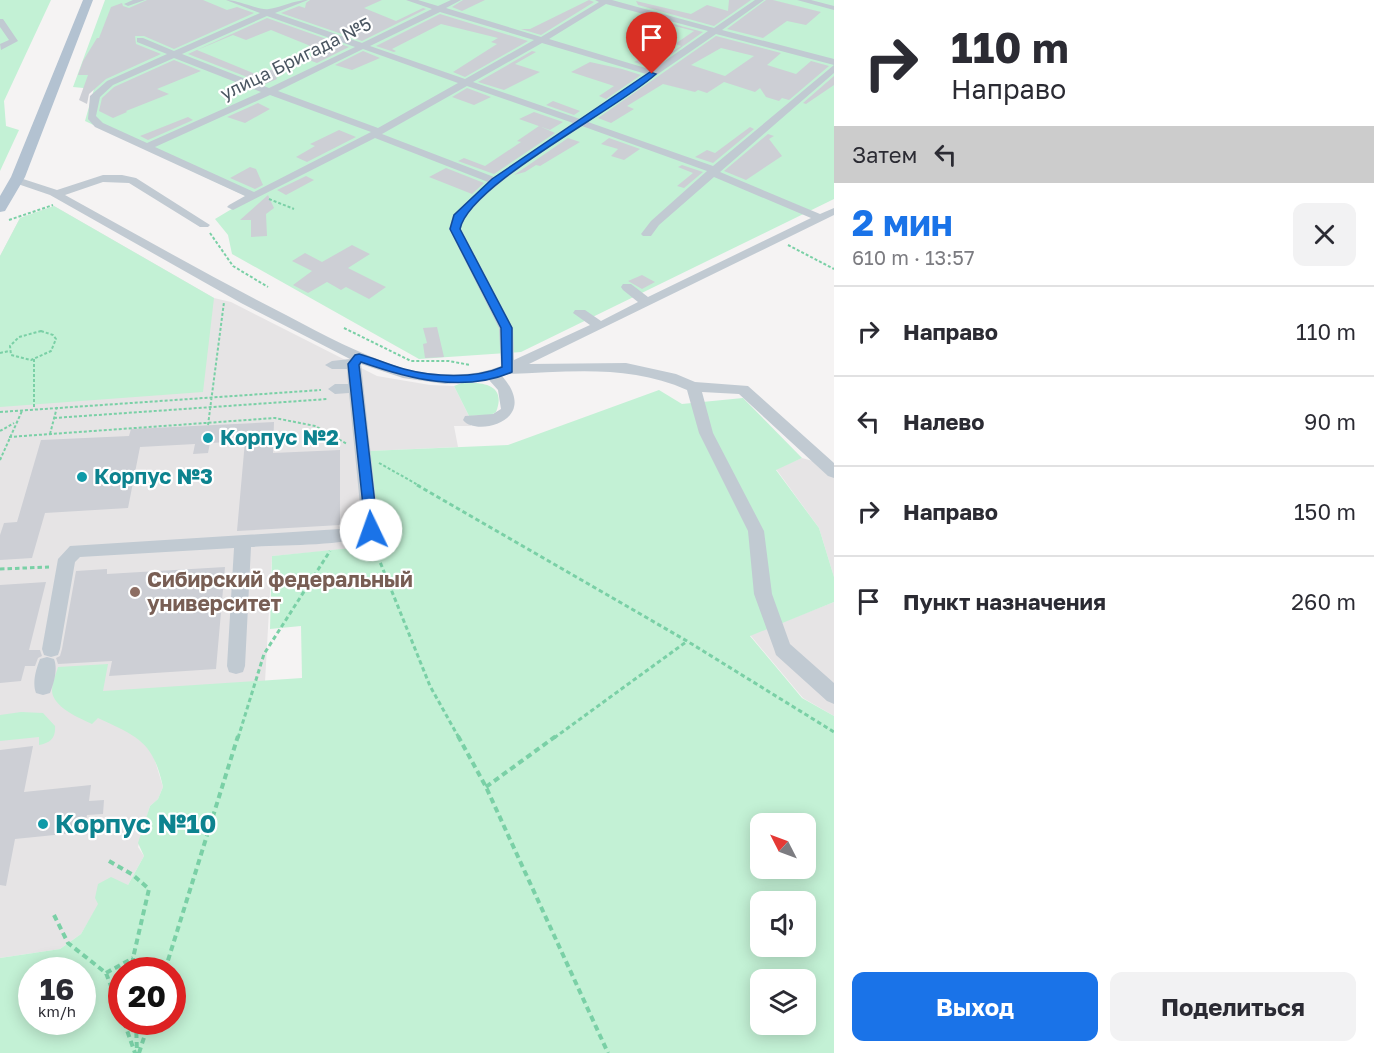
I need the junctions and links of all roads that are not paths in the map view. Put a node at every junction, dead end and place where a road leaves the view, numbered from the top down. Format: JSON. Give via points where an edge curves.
{"nodes":[{"id":1,"x":88,"y":0,"type":"edge"},
{"id":2,"x":141,"y":0,"type":"edge"},
{"id":3,"x":230,"y":0,"type":"edge"},
{"id":4,"x":304,"y":0,"type":"edge"},
{"id":5,"x":410,"y":0,"type":"edge"},
{"id":6,"x":458,"y":0,"type":"edge"},
{"id":7,"x":760,"y":0,"type":"edge"},
{"id":8,"x":801,"y":0,"type":"edge"},
{"id":9,"x":605,"y":1,"type":"edge"},
{"id":10,"x":128,"y":4,"type":"dead end"},
{"id":11,"x":440,"y":8,"type":"junction"},
{"id":12,"x":834,"y":8,"type":"edge"},
{"id":13,"x":267,"y":14,"type":"junction"},
{"id":14,"x":0,"y":21,"type":"edge"},
{"id":15,"x":714,"y":30,"type":"junction"},
{"id":16,"x":541,"y":39,"type":"junction"},
{"id":17,"x":140,"y":40,"type":"dead end"},
{"id":18,"x":1,"y":47,"type":"edge"},
{"id":19,"x":360,"y":47,"type":"junction"},
{"id":20,"x":172,"y":55,"type":"junction"},
{"id":21,"x":834,"y":62,"type":"edge"},
{"id":22,"x":834,"y":68,"type":"edge"},
{"id":23,"x":652,"y":74,"type":"junction"},
{"id":24,"x":464,"y":82,"type":"junction"},
{"id":25,"x":269,"y":92,"type":"junction"},
{"id":26,"x":580,"y":122,"type":"junction"},
{"id":27,"x":376,"y":132,"type":"junction"},
{"id":28,"x":149,"y":146,"type":"junction"},
{"id":29,"x":713,"y":172,"type":"junction"},
{"id":30,"x":17,"y":178,"type":"junction"},
{"id":31,"x":0,"y":179,"type":"edge"},
{"id":32,"x":495,"y":181,"type":"junction"},
{"id":33,"x":254,"y":196,"type":"junction"},
{"id":34,"x":57,"y":199,"type":"junction"},
{"id":35,"x":233,"y":207,"type":"dead end"},
{"id":36,"x":0,"y":208,"type":"edge"},
{"id":37,"x":834,"y":211,"type":"edge"},
{"id":38,"x":820,"y":218,"type":"junction"},
{"id":39,"x":204,"y":225,"type":"road end"},
{"id":40,"x":647,"y":234,"type":"dead end"},
{"id":41,"x":627,"y":287,"type":"dead end"},
{"id":42,"x":646,"y":302,"type":"junction"},
{"id":43,"x":580,"y":313,"type":"dead end"},
{"id":44,"x":600,"y":326,"type":"junction"},
{"id":45,"x":356,"y":361,"type":"junction"},
{"id":46,"x":332,"y":365,"type":"dead end"},
{"id":47,"x":501,"y":372,"type":"junction"},
{"id":48,"x":693,"y":387,"type":"junction"},
{"id":49,"x":335,"y":389,"type":"road end"},
{"id":50,"x":359,"y":394,"type":"junction"},
{"id":51,"x":470,"y":420,"type":"dead end"},
{"id":52,"x":834,"y":472,"type":"edge"},
{"id":53,"x":243,"y":540,"type":"junction"},
{"id":54,"x":236,"y":666,"type":"dead end"},
{"id":55,"x":43,"y":687,"type":"dead end"},
{"id":56,"x":834,"y":696,"type":"edge"}],
"edges":[{"from":1,"to":30,"type":"main road"},
{"from":2,"to":10,"type":"street"},
{"from":3,"to":13,"type":"street"},
{"from":4,"to":13,"type":"street"},
{"from":5,"to":11,"type":"street"},
{"from":6,"to":11,"type":"street","name":"улица Бригада №5"},
{"from":7,"to":15,"type":"street"},
{"from":8,"to":12,"type":"street"},
{"from":9,"to":15,"type":"street"},
{"from":9,"to":16,"type":"street"},
{"from":11,"to":16,"type":"street"},
{"from":11,"to":19,"type":"street","name":"улица Бригада №5"},
{"from":13,"to":19,"type":"street"},
{"from":13,"to":20,"type":"street"},
{"from":14,"to":18,"type":"street","via":[[14,41]]},
{"from":15,"to":21,"type":"street"},
{"from":15,"to":23,"type":"street"},
{"from":16,"to":23,"type":"street"},
{"from":16,"to":24,"type":"street"},
{"from":17,"to":20,"type":"street"},
{"from":19,"to":24,"type":"street"},
{"from":19,"to":25,"type":"street","name":"улица Бригада №5"},
{"from":20,"to":25,"type":"street"},
{"from":20,"to":28,"type":"street","via":[[110,83],[96,96],[92,117],[99,125]]},
{"from":22,"to":29,"type":"street"},
{"from":23,"to":26,"type":"street"},
{"from":24,"to":26,"type":"street"},
{"from":24,"to":27,"type":"street"},
{"from":25,"to":27,"type":"street"},
{"from":25,"to":28,"type":"street","name":"улица Бригада №5"},
{"from":26,"to":29,"type":"street"},
{"from":26,"to":32,"type":"street"},
{"from":27,"to":32,"type":"street"},
{"from":27,"to":33,"type":"street"},
{"from":28,"to":33,"type":"street"},
{"from":29,"to":38,"type":"street"},
{"from":29,"to":40,"type":"street"},
{"from":30,"to":31,"type":"street"},
{"from":30,"to":34,"type":"street"},
{"from":30,"to":36,"type":"main road"},
{"from":32,"to":47,"type":"street","via":[[457,217],[455,229],[506,328]]},
{"from":33,"to":35,"type":"street"},
{"from":34,"to":39,"type":"street","via":[[106,176],[119,176],[132,180]]},
{"from":34,"to":45,"type":"street"},
{"from":37,"to":38,"type":"street"},
{"from":38,"to":42,"type":"street"},
{"from":41,"to":42,"type":"street"},
{"from":42,"to":44,"type":"street"},
{"from":43,"to":44,"type":"street"},
{"from":44,"to":47,"type":"street"},
{"from":45,"to":46,"type":"street"},
{"from":45,"to":47,"type":"street","via":[[435,378]]},
{"from":45,"to":50,"type":"street"},
{"from":47,"to":48,"type":"street","via":[[638,368],[673,376]]},
{"from":47,"to":51,"type":"street","via":[[509,389],[508,410],[494,420]]},
{"from":48,"to":52,"type":"street","via":[[743,389]]},
{"from":48,"to":56,"type":"street","via":[[706,433],[756,531],[763,594],[783,649]]},
{"from":49,"to":50,"type":"street"},
{"from":50,"to":53,"type":"street","via":[[372,525],[368,532]]},
{"from":53,"to":54,"type":"street"},
{"from":53,"to":55,"type":"street","via":[[82,550],[71,554]]}]}
